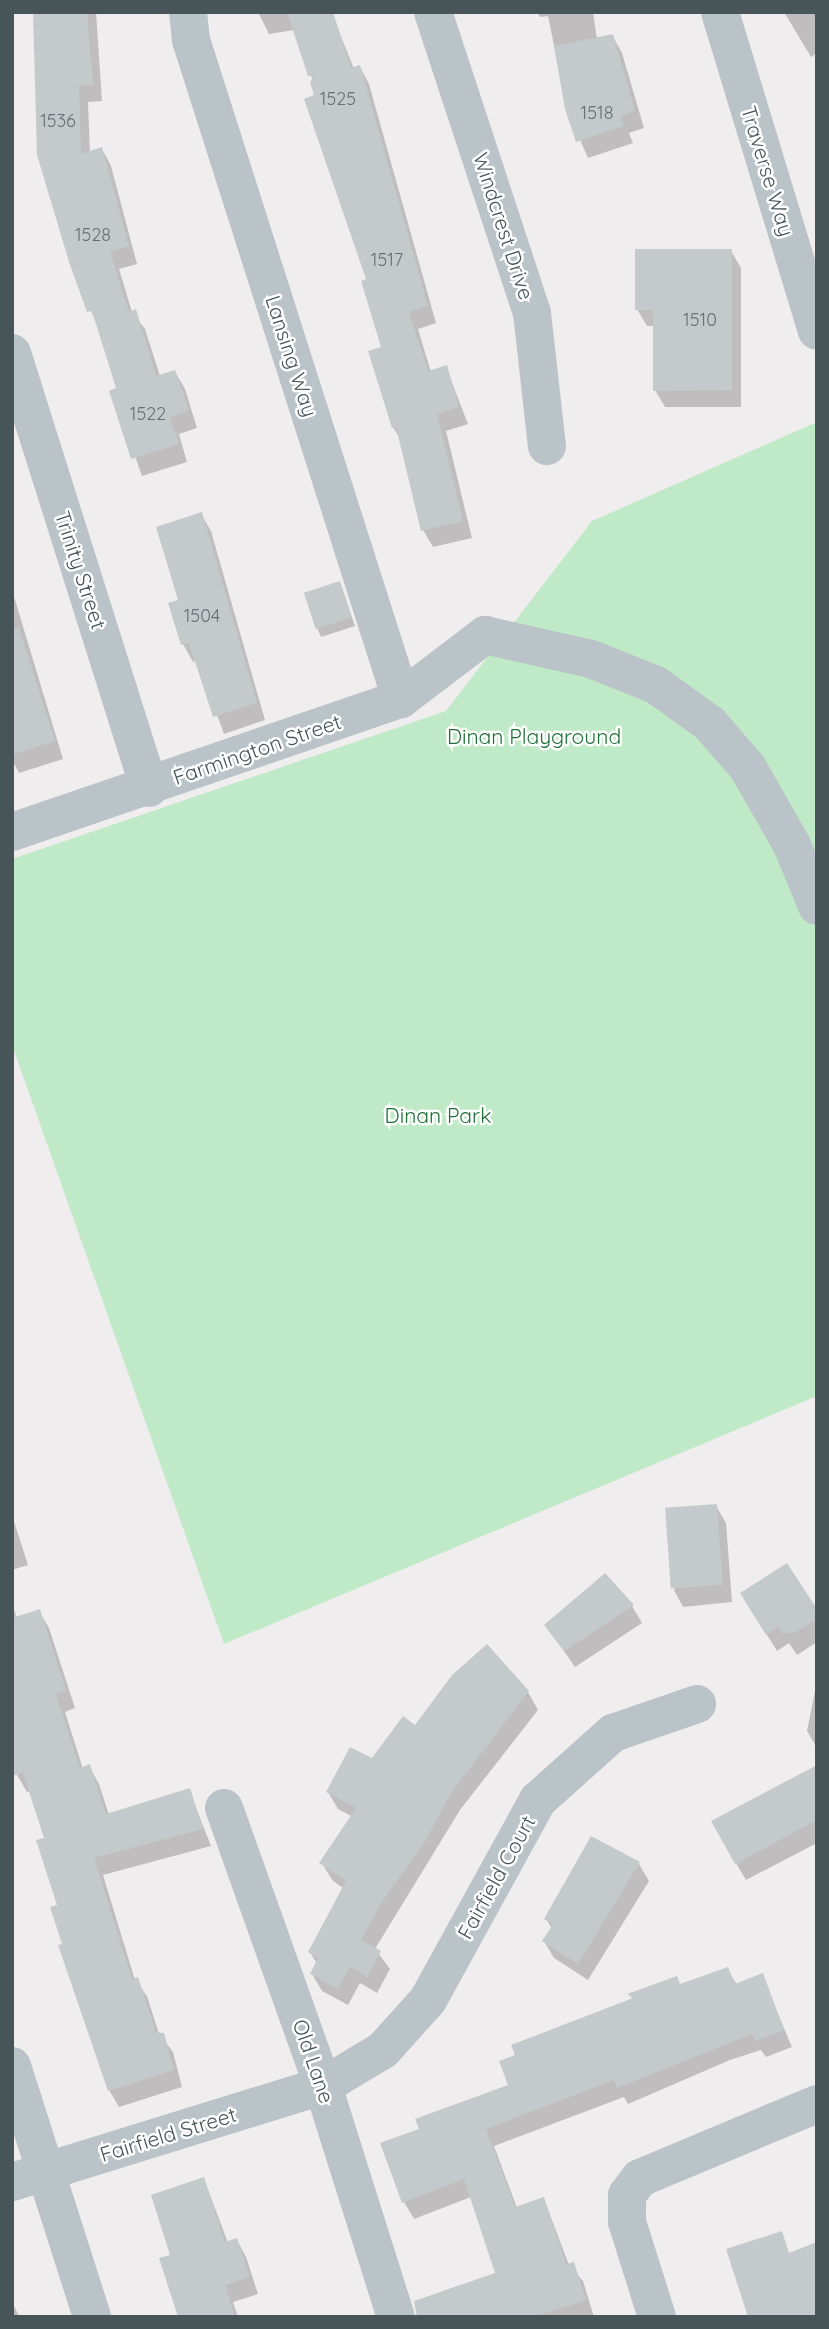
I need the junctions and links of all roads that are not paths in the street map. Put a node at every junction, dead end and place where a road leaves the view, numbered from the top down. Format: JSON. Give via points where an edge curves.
{"nodes":[{"id":1,"x":188,"y":12,"type":"edge"},
{"id":2,"x":433,"y":12,"type":"edge"},
{"id":3,"x":720,"y":12,"type":"edge"},
{"id":4,"x":817,"y":330,"type":"edge"},
{"id":5,"x":12,"y":354,"type":"edge"},
{"id":6,"x":547,"y":446,"type":"dead end"},
{"id":7,"x":401,"y":699,"type":"junction"},
{"id":8,"x":149,"y":788,"type":"junction"},
{"id":9,"x":12,"y":832,"type":"edge"},
{"id":10,"x":817,"y":906,"type":"edge"},
{"id":11,"x":697,"y":1704,"type":"dead end"},
{"id":12,"x":225,"y":1808,"type":"dead end"},
{"id":13,"x":12,"y":2066,"type":"edge"},
{"id":14,"x":323,"y":2086,"type":"junction"},
{"id":15,"x":817,"y":2104,"type":"edge"},
{"id":16,"x":29,"y":2177,"type":"edge"},
{"id":17,"x":92,"y":2317,"type":"edge"},
{"id":18,"x":396,"y":2317,"type":"edge"},
{"id":19,"x":657,"y":2317,"type":"edge"}],
"edges":[{"from":1,"to":7,"type":"street","name":"Lansing Way","via":[[191,40]]},
{"from":2,"to":6,"type":"street","name":"Windcrest Drive","via":[[532,313]]},
{"from":3,"to":4,"type":"street","name":"Traverse Way"},
{"from":5,"to":8,"type":"street","name":"Trinity Street"},
{"from":7,"to":8,"type":"street","name":"Farmington Street"},
{"from":7,"to":10,"type":"street","name":"Farmington Street","via":[[485,635],[612,668],[656,685],[710,724],[748,768],[792,845]]},
{"from":8,"to":9,"type":"street","name":"Farmington Street"},
{"from":11,"to":14,"type":"street","name":"Fairfield Court","via":[[612,1733],[538,1800],[428,2000],[383,2050]]},
{"from":12,"to":14,"type":"street","name":"Old Lane"},
{"from":13,"to":16,"type":"street"},
{"from":14,"to":16,"type":"street","name":"Fairfield Street"},
{"from":14,"to":18,"type":"street","name":"Old Lane"},
{"from":15,"to":19,"type":"street","via":[[640,2178],[627,2195],[627,2222]]},
{"from":16,"to":17,"type":"street"}]}
